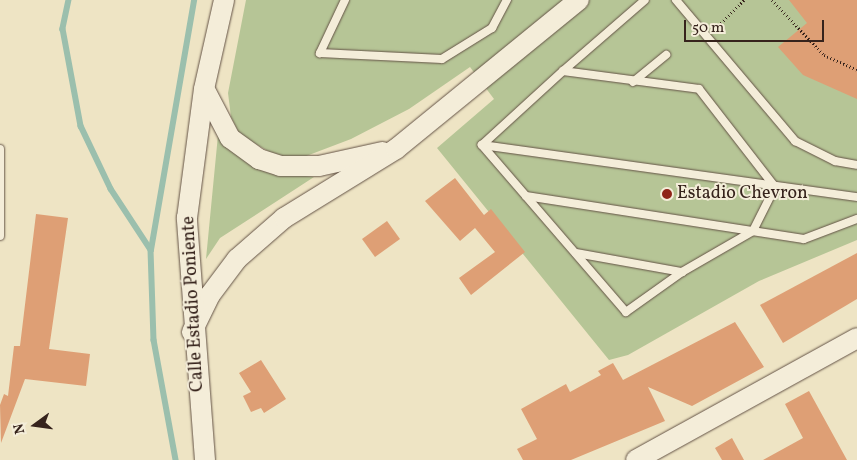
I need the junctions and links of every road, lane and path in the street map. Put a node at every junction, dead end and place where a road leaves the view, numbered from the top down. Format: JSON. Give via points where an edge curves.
{"nodes":[{"id":1,"x":224,"y":0,"type":"edge"},
{"id":2,"x":345,"y":0,"type":"edge"},
{"id":3,"x":507,"y":0,"type":"edge"},
{"id":4,"x":579,"y":0,"type":"edge"},
{"id":5,"x":645,"y":0,"type":"edge"},
{"id":6,"x":676,"y":0,"type":"edge"},
{"id":7,"x":744,"y":0,"type":"edge"},
{"id":8,"x":775,"y":1,"type":"edge"},
{"id":9,"x":706,"y":40,"type":"junction"},
{"id":10,"x":666,"y":55,"type":"dead end"},
{"id":11,"x":857,"y":70,"type":"edge"},
{"id":12,"x":563,"y":71,"type":"junction"},
{"id":13,"x":633,"y":82,"type":"junction"},
{"id":14,"x":204,"y":89,"type":"junction"},
{"id":15,"x":482,"y":145,"type":"junction"},
{"id":16,"x":0,"y":149,"type":"edge"},
{"id":17,"x":396,"y":149,"type":"junction"},
{"id":18,"x":857,"y":165,"type":"edge"},
{"id":19,"x":775,"y":188,"type":"junction"},
{"id":20,"x":526,"y":196,"type":"junction"},
{"id":21,"x":857,"y":198,"type":"edge"},
{"id":22,"x":857,"y":219,"type":"edge"},
{"id":23,"x":753,"y":231,"type":"junction"},
{"id":24,"x":0,"y":236,"type":"edge"},
{"id":25,"x":575,"y":253,"type":"junction"},
{"id":26,"x":682,"y":272,"type":"junction"},
{"id":27,"x":192,"y":332,"type":"junction"},
{"id":28,"x":857,"y":338,"type":"edge"},
{"id":29,"x":204,"y":460,"type":"edge"},
{"id":30,"x":636,"y":460,"type":"edge"}],
"edges":[{"from":1,"to":14,"type":"street","name":"Calle Estadio Poniente"},
{"from":2,"to":3,"type":"lane","via":[[320,53],[442,59],[492,28]]},
{"from":4,"to":17,"type":"street"},
{"from":5,"to":12,"type":"lane"},
{"from":6,"to":9,"type":"lane"},
{"from":7,"to":9,"type":"path"},
{"from":8,"to":11,"type":"path","via":[[824,55]]},
{"from":9,"to":18,"type":"lane","via":[[794,141],[835,161]]},
{"from":10,"to":13,"type":"lane"},
{"from":12,"to":13,"type":"lane"},
{"from":12,"to":15,"type":"lane"},
{"from":13,"to":19,"type":"lane","via":[[699,89]]},
{"from":14,"to":17,"type":"street","via":[[230,138],[258,159],[280,166],[319,166]]},
{"from":14,"to":27,"type":"street","name":"Calle Estadio Poniente","via":[[187,218]]},
{"from":15,"to":19,"type":"lane"},
{"from":15,"to":20,"type":"lane"},
{"from":16,"to":24,"type":"lane"},
{"from":17,"to":27,"type":"street","via":[[284,218],[237,259],[210,295]]},
{"from":19,"to":21,"type":"lane"},
{"from":19,"to":23,"type":"lane"},
{"from":20,"to":23,"type":"lane"},
{"from":20,"to":25,"type":"lane"},
{"from":22,"to":23,"type":"lane","via":[[804,239]]},
{"from":23,"to":26,"type":"lane"},
{"from":25,"to":26,"type":"lane"},
{"from":25,"to":26,"type":"lane","via":[[626,312]]},
{"from":27,"to":29,"type":"street","name":"Calle Estadio Poniente"},
{"from":28,"to":30,"type":"street"}]}
